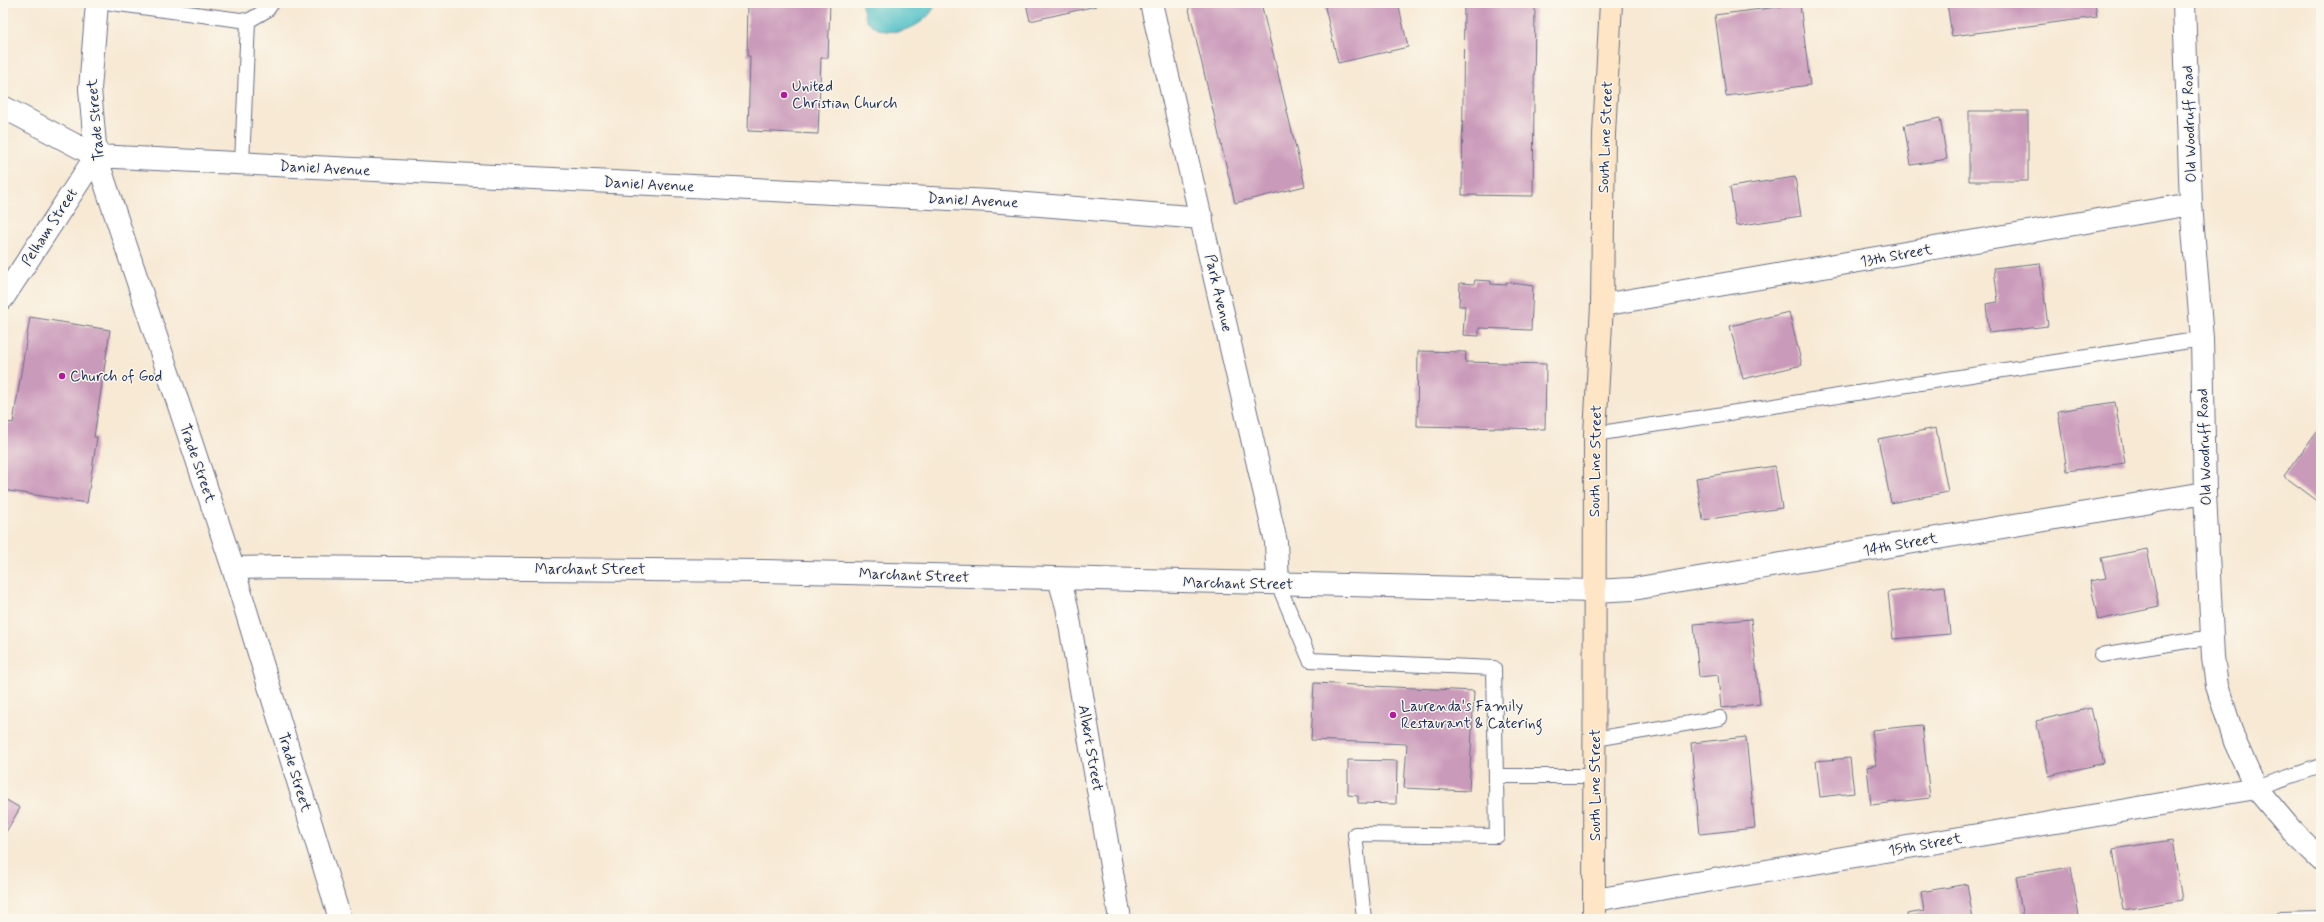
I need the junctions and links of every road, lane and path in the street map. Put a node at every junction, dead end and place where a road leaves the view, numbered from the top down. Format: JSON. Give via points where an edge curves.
{"nodes":[{"id":1,"x":97,"y":3,"type":"edge"},
{"id":2,"x":112,"y":3,"type":"edge"},
{"id":3,"x":272,"y":3,"type":"edge"},
{"id":4,"x":1151,"y":3,"type":"edge"},
{"id":5,"x":1610,"y":3,"type":"edge"},
{"id":6,"x":2184,"y":3,"type":"edge"},
{"id":7,"x":248,"y":21,"type":"junction"},
{"id":8,"x":3,"y":107,"type":"edge"},
{"id":9,"x":96,"y":156,"type":"junction"},
{"id":10,"x":242,"y":164,"type":"junction"},
{"id":11,"x":2191,"y":204,"type":"junction"},
{"id":12,"x":1202,"y":218,"type":"junction"},
{"id":13,"x":3,"y":298,"type":"edge"},
{"id":14,"x":1602,"y":305,"type":"junction"},
{"id":15,"x":2202,"y":339,"type":"junction"},
{"id":16,"x":1595,"y":434,"type":"junction"},
{"id":17,"x":2205,"y":493,"type":"junction"},
{"id":18,"x":233,"y":568,"type":"junction"},
{"id":19,"x":1059,"y":579,"type":"junction"},
{"id":20,"x":1278,"y":584,"type":"junction"},
{"id":21,"x":1594,"y":591,"type":"junction"},
{"id":22,"x":2212,"y":637,"type":"junction"},
{"id":23,"x":2101,"y":655,"type":"dead end"},
{"id":24,"x":1720,"y":718,"type":"dead end"},
{"id":25,"x":1595,"y":739,"type":"junction"},
{"id":26,"x":2321,"y":766,"type":"edge"},
{"id":27,"x":1496,"y":776,"type":"junction"},
{"id":28,"x":1596,"y":776,"type":"junction"},
{"id":29,"x":2256,"y":788,"type":"junction"},
{"id":30,"x":2321,"y":858,"type":"edge"},
{"id":31,"x":1594,"y":909,"type":"edge"},
{"id":32,"x":2321,"y":918,"type":"edge"},
{"id":33,"x":340,"y":919,"type":"edge"},
{"id":34,"x":1120,"y":919,"type":"edge"},
{"id":35,"x":1364,"y":919,"type":"edge"},
{"id":36,"x":2281,"y":919,"type":"edge"}],
"edges":[{"from":1,"to":9,"type":"street","name":"Trade Street","via":[[90,89]]},
{"from":2,"to":7,"type":"lane"},
{"from":3,"to":7,"type":"lane","via":[[267,10]]},
{"from":4,"to":12,"type":"street","name":"Park Avenue"},
{"from":5,"to":14,"type":"main road","name":"South Line Street","via":[[1604,134]]},
{"from":6,"to":11,"type":"street","name":"Old Woodruff Road"},
{"from":7,"to":10,"type":"lane"},
{"from":8,"to":9,"type":"street"},
{"from":9,"to":10,"type":"street","name":"Daniel Avenue"},
{"from":9,"to":13,"type":"street","name":"Pelham Street"},
{"from":9,"to":18,"type":"street","name":"Trade Street"},
{"from":10,"to":12,"type":"street","name":"Daniel Avenue","via":[[990,200]]},
{"from":11,"to":14,"type":"street","name":"13th Street"},
{"from":11,"to":15,"type":"street","name":"Old Woodruff Road"},
{"from":12,"to":20,"type":"street","name":"Park Avenue","via":[[1276,542]]},
{"from":14,"to":16,"type":"main road","name":"South Line Street"},
{"from":15,"to":16,"type":"lane"},
{"from":15,"to":17,"type":"street","name":"Old Woodruff Road"},
{"from":16,"to":21,"type":"main road","name":"South Line Street"},
{"from":17,"to":21,"type":"street","name":"14th Street","via":[[1633,589]]},
{"from":17,"to":22,"type":"street","name":"Old Woodruff Road"},
{"from":18,"to":19,"type":"street","name":"Marchant Street","via":[[756,571]]},
{"from":18,"to":33,"type":"street","name":"Trade Street"},
{"from":19,"to":20,"type":"street","name":"Marchant Street"},
{"from":19,"to":34,"type":"street","name":"Albert Street","via":[[1067,607]]},
{"from":20,"to":21,"type":"street","name":"Marchant Street"},
{"from":20,"to":27,"type":"lane","via":[[1310,660],[1494,668]]},
{"from":21,"to":25,"type":"main road","name":"South Line Street"},
{"from":22,"to":23,"type":"lane"},
{"from":22,"to":29,"type":"street","name":"Old Woodruff Road","via":[[2217,686],[2235,742]]},
{"from":24,"to":25,"type":"lane"},
{"from":25,"to":28,"type":"main road","name":"South Line Street"},
{"from":26,"to":29,"type":"lane"},
{"from":27,"to":28,"type":"lane"},
{"from":27,"to":35,"type":"lane","via":[[1497,836],[1354,834]]},
{"from":28,"to":31,"type":"main road","name":"South Line Street"},
{"from":29,"to":30,"type":"street","name":"Old Woodruff Road","via":[[2293,832]]},
{"from":29,"to":31,"type":"street","name":"15th Street"},
{"from":32,"to":36,"type":"lane"}]}
